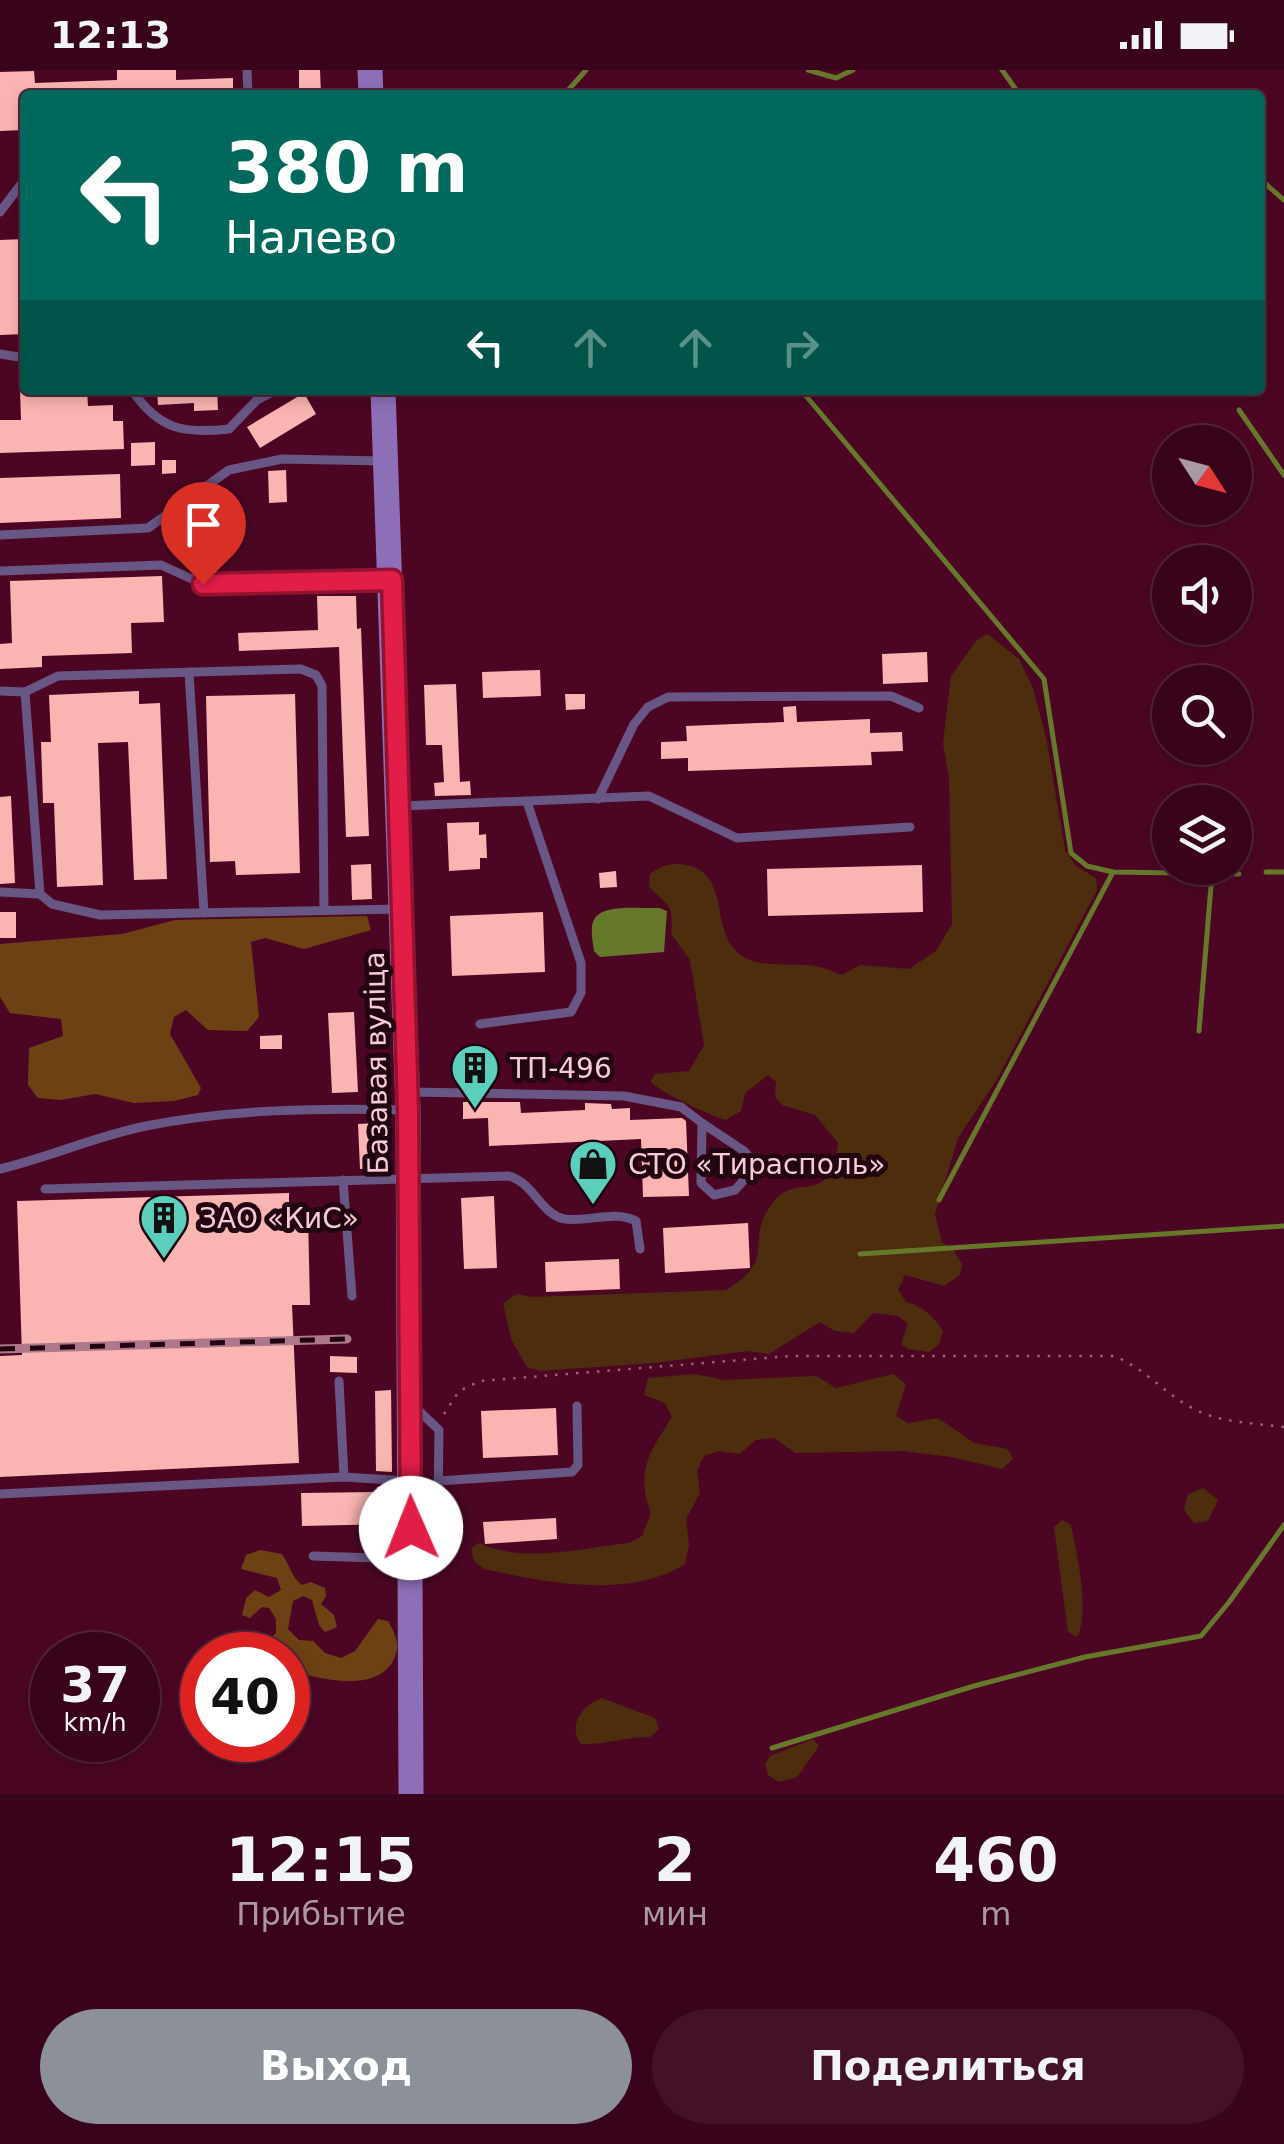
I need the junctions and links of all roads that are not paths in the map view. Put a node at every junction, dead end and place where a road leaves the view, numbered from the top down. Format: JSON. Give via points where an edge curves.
{"nodes":[{"id":1,"x":20,"y":185,"type":"edge"},
{"id":2,"x":0,"y":212,"type":"edge"},
{"id":3,"x":136,"y":395,"type":"edge"},
{"id":4,"x":266,"y":395,"type":"edge"},
{"id":5,"x":384,"y":395,"type":"edge"},
{"id":6,"x":386,"y":462,"type":"junction"},
{"id":7,"x":0,"y":534,"type":"edge"},
{"id":8,"x":0,"y":571,"type":"edge"},
{"id":9,"x":392,"y":580,"type":"junction"},
{"id":10,"x":188,"y":672,"type":"junction"},
{"id":11,"x":0,"y":691,"type":"edge"},
{"id":12,"x":25,"y":692,"type":"junction"},
{"id":13,"x":919,"y":708,"type":"dead end"},
{"id":14,"x":598,"y":799,"type":"junction"},
{"id":15,"x":527,"y":802,"type":"junction"},
{"id":16,"x":398,"y":806,"type":"junction"},
{"id":17,"x":910,"y":827,"type":"dead end"},
{"id":18,"x":0,"y":892,"type":"edge"},
{"id":19,"x":40,"y":894,"type":"junction"},
{"id":20,"x":402,"y":909,"type":"junction"},
{"id":21,"x":324,"y":910,"type":"junction"},
{"id":22,"x":204,"y":913,"type":"junction"},
{"id":23,"x":480,"y":1024,"type":"dead end"},
{"id":24,"x":408,"y":1101,"type":"junction"},
{"id":25,"x":702,"y":1124,"type":"junction"},
{"id":26,"x":0,"y":1169,"type":"edge"},
{"id":27,"x":409,"y":1179,"type":"junction"},
{"id":28,"x":343,"y":1180,"type":"junction"},
{"id":29,"x":45,"y":1189,"type":"dead end"},
{"id":30,"x":640,"y":1249,"type":"dead end"},
{"id":31,"x":352,"y":1296,"type":"dead end"},
{"id":32,"x":339,"y":1381,"type":"dead end"},
{"id":33,"x":410,"y":1402,"type":"junction"},
{"id":34,"x":577,"y":1406,"type":"dead end"},
{"id":35,"x":344,"y":1477,"type":"junction"},
{"id":36,"x":410,"y":1481,"type":"junction"},
{"id":37,"x":438,"y":1482,"type":"junction"},
{"id":38,"x":0,"y":1494,"type":"edge"},
{"id":39,"x":411,"y":1528,"type":"junction"},
{"id":40,"x":313,"y":1556,"type":"dead end"},
{"id":41,"x":410,"y":1559,"type":"junction"},
{"id":42,"x":411,"y":1794,"type":"edge"}],
"edges":[{"from":1,"to":2,"type":"lane"},
{"from":3,"to":4,"type":"lane","via":[[172,427],[198,432],[230,429]]},
{"from":5,"to":6,"type":"street","name":"Базавая вуліца"},
{"from":6,"to":7,"type":"lane","via":[[282,459],[229,470],[148,528]]},
{"from":6,"to":9,"type":"street","name":"Базавая вуліца"},
{"from":8,"to":9,"type":"lane","via":[[161,565],[203,584]]},
{"from":9,"to":16,"type":"street","name":"Базавая вуліца"},
{"from":10,"to":12,"type":"lane","via":[[58,676]]},
{"from":10,"to":21,"type":"lane","via":[[300,669],[316,675],[322,686]]},
{"from":10,"to":22,"type":"lane"},
{"from":11,"to":12,"type":"lane"},
{"from":12,"to":19,"type":"lane"},
{"from":13,"to":14,"type":"lane","via":[[891,696],[668,697],[634,724]]},
{"from":14,"to":15,"type":"lane"},
{"from":14,"to":17,"type":"lane","via":[[649,796],[737,838]]},
{"from":15,"to":16,"type":"lane"},
{"from":15,"to":23,"type":"lane","via":[[582,962],[581,993],[571,1012]]},
{"from":16,"to":20,"type":"street","name":"Базавая вуліца"},
{"from":18,"to":19,"type":"lane"},
{"from":19,"to":22,"type":"lane","via":[[52,904],[100,914]]},
{"from":20,"to":21,"type":"lane"},
{"from":20,"to":24,"type":"street","name":"Базавая вуліца"},
{"from":21,"to":22,"type":"lane"},
{"from":24,"to":25,"type":"lane","via":[[624,1096],[681,1107]]},
{"from":24,"to":26,"type":"lane","via":[[146,1126]]},
{"from":24,"to":27,"type":"street","name":"Базавая вуліца"},
{"from":25,"to":25,"type":"lane","via":[[701,1183],[714,1195],[735,1190],[752,1171],[752,1161]]},
{"from":27,"to":28,"type":"lane"},
{"from":27,"to":30,"type":"lane","via":[[521,1179],[554,1215],[626,1216],[636,1222]]},
{"from":27,"to":33,"type":"street","name":"Базавая вуліца"},
{"from":28,"to":29,"type":"lane"},
{"from":28,"to":31,"type":"lane"},
{"from":32,"to":35,"type":"lane"},
{"from":33,"to":36,"type":"street","name":"Базавая вуліца"},
{"from":33,"to":37,"type":"lane","via":[[438,1430]]},
{"from":34,"to":37,"type":"lane","via":[[578,1464],[572,1472]]},
{"from":35,"to":36,"type":"lane"},
{"from":35,"to":38,"type":"lane"},
{"from":36,"to":39,"type":"street","name":"Базавая вуліца"},
{"from":37,"to":39,"type":"lane","via":[[438,1501]]},
{"from":39,"to":41,"type":"street","name":"Базавая вуліца"},
{"from":40,"to":41,"type":"lane"},
{"from":41,"to":42,"type":"street","name":"Базавая вуліца"}]}
